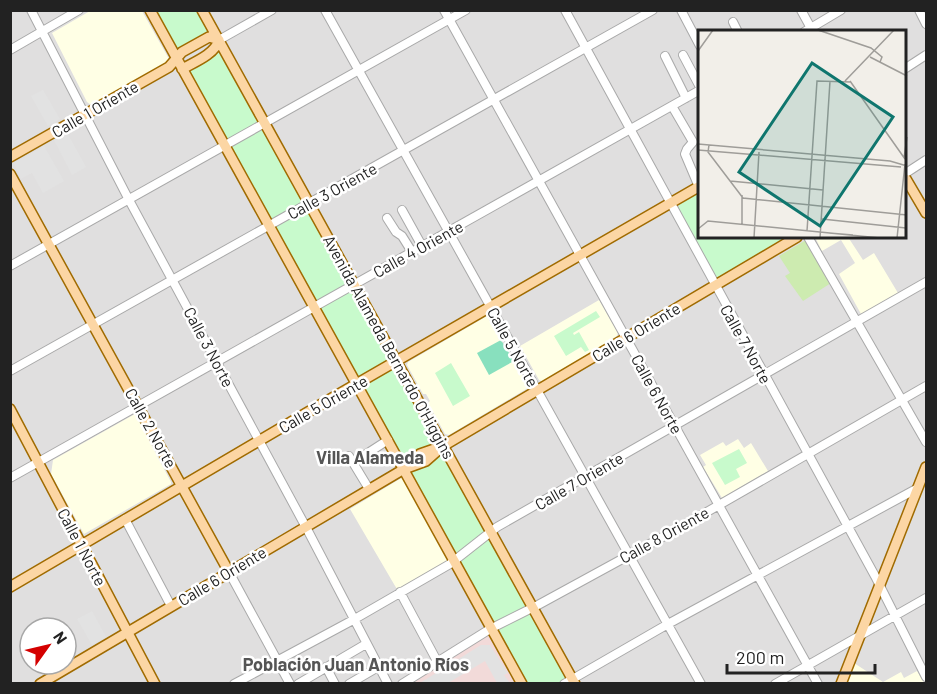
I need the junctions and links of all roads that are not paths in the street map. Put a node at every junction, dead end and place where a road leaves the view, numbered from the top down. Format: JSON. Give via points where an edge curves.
{"nodes":[{"id":1,"x":31,"y":10,"type":"edge"},
{"id":2,"x":79,"y":10,"type":"edge"},
{"id":3,"x":150,"y":10,"type":"edge"},
{"id":4,"x":202,"y":10,"type":"edge"},
{"id":5,"x":272,"y":10,"type":"edge"},
{"id":6,"x":325,"y":10,"type":"edge"},
{"id":7,"x":444,"y":10,"type":"edge"},
{"id":8,"x":466,"y":10,"type":"edge"},
{"id":9,"x":565,"y":10,"type":"edge"},
{"id":10,"x":653,"y":10,"type":"edge"},
{"id":11,"x":681,"y":10,"type":"edge"},
{"id":12,"x":801,"y":10,"type":"edge"},
{"id":13,"x":841,"y":10,"type":"edge"},
{"id":14,"x":919,"y":10,"type":"edge"},
{"id":15,"x":449,"y":20,"type":"junction"},
{"id":16,"x":733,"y":22,"type":"dead end"},
{"id":17,"x":927,"y":24,"type":"edge"},
{"id":18,"x":737,"y":30,"type":"edge"},
{"id":19,"x":809,"y":30,"type":"edge"},
{"id":20,"x":42,"y":32,"type":"junction"},
{"id":21,"x":219,"y":40,"type":"junction"},
{"id":22,"x":698,"y":42,"type":"edge"},
{"id":23,"x":585,"y":49,"type":"junction"},
{"id":24,"x":10,"y":50,"type":"edge"},
{"id":25,"x":683,"y":55,"type":"dead end"},
{"id":26,"x":927,"y":55,"type":"edge"},
{"id":27,"x":665,"y":56,"type":"dead end"},
{"id":28,"x":177,"y":58,"type":"junction"},
{"id":29,"x":907,"y":67,"type":"edge"},
{"id":30,"x":182,"y":69,"type":"junction"},
{"id":31,"x":359,"y":71,"type":"junction"},
{"id":32,"x":698,"y":85,"type":"edge"},
{"id":33,"x":698,"y":90,"type":"edge"},
{"id":34,"x":686,"y":98,"type":"junction"},
{"id":35,"x":494,"y":100,"type":"junction"},
{"id":36,"x":672,"y":106,"type":"junction"},
{"id":37,"x":85,"y":115,"type":"junction"},
{"id":38,"x":264,"y":123,"type":"junction"},
{"id":39,"x":630,"y":130,"type":"junction"},
{"id":40,"x":225,"y":146,"type":"junction"},
{"id":41,"x":402,"y":151,"type":"junction"},
{"id":42,"x":10,"y":157,"type":"edge"},
{"id":43,"x":927,"y":160,"type":"edge"},
{"id":44,"x":907,"y":172,"type":"edge"},
{"id":45,"x":10,"y":174,"type":"edge"},
{"id":46,"x":538,"y":181,"type":"junction"},
{"id":47,"x":907,"y":181,"type":"edge"},
{"id":48,"x":698,"y":184,"type":"edge"},
{"id":49,"x":698,"y":188,"type":"edge"},
{"id":50,"x":129,"y":200,"type":"junction"},
{"id":51,"x":309,"y":204,"type":"junction"},
{"id":52,"x":670,"y":204,"type":"junction"},
{"id":53,"x":402,"y":210,"type":"dead end"},
{"id":54,"x":927,"y":213,"type":"edge"},
{"id":55,"x":387,"y":218,"type":"dead end"},
{"id":56,"x":269,"y":226,"type":"junction"},
{"id":57,"x":448,"y":232,"type":"junction"},
{"id":58,"x":795,"y":238,"type":"edge"},
{"id":59,"x":809,"y":238,"type":"edge"},
{"id":60,"x":49,"y":244,"type":"junction"},
{"id":61,"x":422,"y":246,"type":"junction"},
{"id":62,"x":412,"y":252,"type":"junction"},
{"id":63,"x":580,"y":256,"type":"junction"},
{"id":64,"x":10,"y":266,"type":"edge"},
{"id":65,"x":172,"y":280,"type":"junction"},
{"id":66,"x":927,"y":282,"type":"edge"},
{"id":67,"x":354,"y":285,"type":"junction"},
{"id":68,"x":715,"y":286,"type":"junction"},
{"id":69,"x":314,"y":307,"type":"junction"},
{"id":70,"x":491,"y":308,"type":"junction"},
{"id":71,"x":856,"y":322,"type":"junction"},
{"id":72,"x":94,"y":325,"type":"junction"},
{"id":73,"x":626,"y":338,"type":"junction"},
{"id":74,"x":217,"y":362,"type":"junction"},
{"id":75,"x":396,"y":362,"type":"junction"},
{"id":76,"x":10,"y":371,"type":"edge"},
{"id":77,"x":763,"y":375,"type":"junction"},
{"id":78,"x":357,"y":384,"type":"junction"},
{"id":79,"x":927,"y":386,"type":"edge"},
{"id":80,"x":537,"y":391,"type":"junction"},
{"id":81,"x":902,"y":400,"type":"junction"},
{"id":82,"x":139,"y":406,"type":"junction"},
{"id":83,"x":10,"y":409,"type":"edge"},
{"id":84,"x":675,"y":426,"type":"junction"},
{"id":85,"x":388,"y":440,"type":"junction"},
{"id":86,"x":259,"y":441,"type":"junction"},
{"id":87,"x":927,"y":442,"type":"edge"},
{"id":88,"x":443,"y":446,"type":"junction"},
{"id":89,"x":808,"y":455,"type":"junction"},
{"id":90,"x":39,"y":463,"type":"junction"},
{"id":91,"x":926,"y":468,"type":"edge"},
{"id":92,"x":404,"y":469,"type":"junction"},
{"id":93,"x":585,"y":477,"type":"junction"},
{"id":94,"x":10,"y":478,"type":"edge"},
{"id":95,"x":183,"y":486,"type":"junction"},
{"id":96,"x":918,"y":488,"type":"junction"},
{"id":97,"x":369,"y":489,"type":"junction"},
{"id":98,"x":718,"y":505,"type":"junction"},
{"id":99,"x":125,"y":519,"type":"junction"},
{"id":100,"x":306,"y":526,"type":"junction"},
{"id":101,"x":847,"y":527,"type":"junction"},
{"id":102,"x":491,"y":532,"type":"junction"},
{"id":103,"x":81,"y":545,"type":"junction"},
{"id":104,"x":629,"y":555,"type":"junction"},
{"id":105,"x":455,"y":561,"type":"junction"},
{"id":106,"x":229,"y":572,"type":"junction"},
{"id":107,"x":758,"y":575,"type":"junction"},
{"id":108,"x":879,"y":586,"type":"junction"},
{"id":109,"x":10,"y":587,"type":"edge"},
{"id":110,"x":400,"y":592,"type":"junction"},
{"id":111,"x":927,"y":598,"type":"edge"},
{"id":112,"x":171,"y":606,"type":"junction"},
{"id":113,"x":533,"y":607,"type":"junction"},
{"id":114,"x":894,"y":617,"type":"junction"},
{"id":115,"x":353,"y":620,"type":"junction"},
{"id":116,"x":668,"y":624,"type":"junction"},
{"id":117,"x":492,"y":628,"type":"junction"},
{"id":118,"x":128,"y":632,"type":"junction"},
{"id":119,"x":859,"y":636,"type":"junction"},
{"id":120,"x":366,"y":644,"type":"junction"},
{"id":121,"x":277,"y":660,"type":"junction"},
{"id":122,"x":437,"y":661,"type":"junction"},
{"id":123,"x":808,"y":665,"type":"junction"},
{"id":124,"x":326,"y":667,"type":"junction"},
{"id":125,"x":378,"y":667,"type":"junction"},
{"id":126,"x":248,"y":676,"type":"junction"},
{"id":127,"x":927,"y":677,"type":"edge"},
{"id":128,"x":46,"y":682,"type":"edge"},
{"id":129,"x":570,"y":682,"type":"edge"},
{"id":130,"x":155,"y":684,"type":"edge"},
{"id":131,"x":234,"y":684,"type":"edge"},
{"id":132,"x":253,"y":684,"type":"edge"},
{"id":133,"x":290,"y":684,"type":"edge"},
{"id":134,"x":298,"y":684,"type":"edge"},
{"id":135,"x":335,"y":684,"type":"edge"},
{"id":136,"x":349,"y":684,"type":"edge"},
{"id":137,"x":388,"y":684,"type":"edge"},
{"id":138,"x":402,"y":684,"type":"edge"},
{"id":139,"x":522,"y":684,"type":"edge"},
{"id":140,"x":701,"y":684,"type":"edge"},
{"id":141,"x":775,"y":684,"type":"edge"},
{"id":142,"x":818,"y":684,"type":"edge"},
{"id":143,"x":841,"y":684,"type":"edge"}],
"edges":[{"from":1,"to":20,"type":"street","name":"Calle 3 Norte"},
{"from":2,"to":20,"type":"street"},
{"from":3,"to":28,"type":"main road"},
{"from":4,"to":21,"type":"main road","name":"Avenida Alameda Bernardo O'Higgins"},
{"from":5,"to":21,"type":"street"},
{"from":6,"to":31,"type":"street","name":"Calle 5 Norte"},
{"from":7,"to":15,"type":"street","name":"Calle 6 Norte"},
{"from":8,"to":15,"type":"street"},
{"from":9,"to":23,"type":"street","name":"Calle 7 Norte"},
{"from":10,"to":23,"type":"street","name":"Calle 3 Oriente"},
{"from":11,"to":22,"type":"street"},
{"from":12,"to":19,"type":"street"},
{"from":13,"to":19,"type":"street"},
{"from":14,"to":17,"type":"street"},
{"from":15,"to":31,"type":"street"},
{"from":15,"to":35,"type":"street","name":"Calle 6 Norte"},
{"from":16,"to":18,"type":"street"},
{"from":20,"to":24,"type":"street"},
{"from":20,"to":37,"type":"street","name":"Calle 3 Norte"},
{"from":21,"to":28,"type":"main road","name":"Calle 1 Oriente","via":[[205,39]]},
{"from":21,"to":30,"type":"main road","via":[[212,51]]},
{"from":21,"to":38,"type":"main road","name":"Avenida Alameda Bernardo O'Higgins"},
{"from":23,"to":35,"type":"street","name":"Calle 3 Oriente"},
{"from":23,"to":39,"type":"street","name":"Calle 7 Norte"},
{"from":25,"to":32,"type":"street"},
{"from":26,"to":29,"type":"street"},
{"from":27,"to":34,"type":"street"},
{"from":28,"to":30,"type":"main road"},
{"from":28,"to":37,"type":"main road","name":"Calle 1 Oriente","via":[[169,67]]},
{"from":30,"to":40,"type":"main road"},
{"from":31,"to":38,"type":"street"},
{"from":31,"to":41,"type":"street","name":"Calle 5 Norte"},
{"from":33,"to":34,"type":"street","name":"Calle 4 Oriente"},
{"from":34,"to":36,"type":"street","name":"Calle 4 Oriente"},
{"from":35,"to":41,"type":"street","name":"Calle 3 Oriente"},
{"from":35,"to":46,"type":"street","name":"Calle 6 Norte"},
{"from":36,"to":39,"type":"street","name":"Calle 4 Oriente"},
{"from":36,"to":48,"type":"street","via":[[693,142],[686,154]]},
{"from":37,"to":42,"type":"main road","name":"Calle 1 Oriente"},
{"from":37,"to":50,"type":"street","name":"Calle 3 Norte"},
{"from":38,"to":40,"type":"street"},
{"from":38,"to":51,"type":"main road","name":"Avenida Alameda Bernardo O'Higgins"},
{"from":39,"to":46,"type":"street","name":"Calle 4 Oriente"},
{"from":39,"to":52,"type":"street","name":"Calle 7 Norte"},
{"from":40,"to":50,"type":"street"},
{"from":40,"to":56,"type":"main road"},
{"from":41,"to":51,"type":"street","name":"Calle 3 Oriente"},
{"from":41,"to":57,"type":"street","name":"Calle 5 Norte"},
{"from":43,"to":44,"type":"street"},
{"from":45,"to":60,"type":"main road","name":"Calle 2 Norte"},
{"from":46,"to":57,"type":"street","name":"Calle 4 Oriente"},
{"from":46,"to":63,"type":"street","name":"Calle 6 Norte"},
{"from":47,"to":54,"type":"main road"},
{"from":49,"to":52,"type":"main road","name":"Calle 5 Oriente"},
{"from":50,"to":60,"type":"street"},
{"from":50,"to":65,"type":"street","name":"Calle 3 Norte"},
{"from":51,"to":56,"type":"street","name":"Calle 3 Oriente"},
{"from":51,"to":67,"type":"main road","name":"Avenida Alameda Bernardo O'Higgins"},
{"from":52,"to":63,"type":"main road","name":"Calle 5 Oriente"},
{"from":52,"to":68,"type":"street","name":"Calle 7 Norte"},
{"from":53,"to":61,"type":"street"},
{"from":55,"to":62,"type":"street"},
{"from":56,"to":65,"type":"street","name":"Calle 3 Oriente"},
{"from":56,"to":69,"type":"main road"},
{"from":57,"to":61,"type":"street","name":"Calle 4 Oriente"},
{"from":57,"to":70,"type":"street","name":"Calle 5 Norte"},
{"from":58,"to":68,"type":"main road","name":"Calle 6 Oriente"},
{"from":59,"to":71,"type":"street"},
{"from":60,"to":64,"type":"street"},
{"from":60,"to":72,"type":"main road","name":"Calle 2 Norte"},
{"from":61,"to":62,"type":"street","name":"Calle 4 Oriente"},
{"from":62,"to":67,"type":"street","name":"Calle 4 Oriente"},
{"from":63,"to":70,"type":"main road","name":"Calle 5 Oriente"},
{"from":63,"to":73,"type":"street","name":"Calle 6 Norte"},
{"from":65,"to":72,"type":"street","name":"Calle 3 Oriente"},
{"from":65,"to":74,"type":"street","name":"Calle 3 Norte"},
{"from":66,"to":71,"type":"street","name":"Calle 7 Oriente"},
{"from":67,"to":69,"type":"street","name":"Calle 4 Oriente"},
{"from":67,"to":75,"type":"main road","name":"Avenida Alameda Bernardo O'Higgins"},
{"from":68,"to":73,"type":"main road","name":"Calle 6 Oriente"},
{"from":68,"to":77,"type":"street","name":"Calle 7 Norte"},
{"from":69,"to":74,"type":"street","name":"Calle 4 Oriente"},
{"from":69,"to":78,"type":"main road"},
{"from":70,"to":75,"type":"main road","name":"Calle 5 Oriente"},
{"from":70,"to":80,"type":"street","name":"Calle 5 Norte"},
{"from":71,"to":77,"type":"street","name":"Calle 7 Oriente"},
{"from":71,"to":81,"type":"street"},
{"from":72,"to":76,"type":"street","name":"Calle 3 Oriente"},
{"from":72,"to":82,"type":"main road","name":"Calle 2 Norte"},
{"from":73,"to":80,"type":"main road","name":"Calle 6 Oriente"},
{"from":73,"to":84,"type":"street","name":"Calle 6 Norte"},
{"from":74,"to":82,"type":"street","name":"Calle 4 Oriente"},
{"from":74,"to":86,"type":"street","name":"Calle 3 Norte"},
{"from":75,"to":78,"type":"main road","name":"Calle 5 Oriente"},
{"from":75,"to":88,"type":"main road","name":"Avenida Alameda Bernardo O'Higgins"},
{"from":77,"to":84,"type":"street","name":"Calle 7 Oriente"},
{"from":77,"to":89,"type":"street","name":"Calle 7 Norte"},
{"from":78,"to":85,"type":"main road"},
{"from":78,"to":86,"type":"main road","name":"Calle 5 Oriente"},
{"from":79,"to":81,"type":"street","name":"Calle 8 Oriente"},
{"from":80,"to":88,"type":"main road","name":"Calle 6 Oriente"},
{"from":80,"to":93,"type":"street","name":"Calle 5 Norte"},
{"from":81,"to":87,"type":"street"},
{"from":81,"to":89,"type":"street","name":"Calle 8 Oriente"},
{"from":82,"to":90,"type":"street","name":"Calle 4 Oriente"},
{"from":82,"to":95,"type":"main road","name":"Calle 2 Norte"},
{"from":83,"to":90,"type":"main road","name":"Calle 1 Norte"},
{"from":84,"to":93,"type":"street","name":"Calle 7 Oriente"},
{"from":84,"to":98,"type":"street","name":"Calle 6 Norte"},
{"from":85,"to":92,"type":"main road"},
{"from":85,"to":97,"type":"street","via":[[351,459]]},
{"from":86,"to":95,"type":"main road","name":"Calle 5 Oriente"},
{"from":86,"to":100,"type":"street","name":"Calle 3 Norte"},
{"from":88,"to":92,"type":"main road","name":"Calle 6 Oriente","via":[[420,454]]},
{"from":88,"to":102,"type":"main road","name":"Avenida Alameda Bernardo O'Higgins"},
{"from":89,"to":98,"type":"street","name":"Calle 8 Oriente"},
{"from":89,"to":101,"type":"street","name":"Calle 7 Norte"},
{"from":90,"to":94,"type":"street","name":"Calle 4 Oriente"},
{"from":90,"to":103,"type":"main road","name":"Calle 1 Norte"},
{"from":91,"to":96,"type":"main road"},
{"from":92,"to":97,"type":"main road","name":"Calle 6 Oriente"},
{"from":92,"to":105,"type":"main road"},
{"from":93,"to":102,"type":"street","name":"Calle 7 Oriente"},
{"from":93,"to":104,"type":"street","name":"Calle 5 Norte"},
{"from":95,"to":99,"type":"main road","name":"Calle 5 Oriente"},
{"from":95,"to":106,"type":"main road","name":"Calle 2 Norte"},
{"from":96,"to":101,"type":"street"},
{"from":96,"to":108,"type":"main road"},
{"from":97,"to":100,"type":"main road","name":"Calle 6 Oriente"},
{"from":98,"to":104,"type":"street","name":"Calle 8 Oriente"},
{"from":98,"to":107,"type":"street","name":"Calle 6 Norte"},
{"from":99,"to":103,"type":"main road","name":"Calle 5 Oriente"},
{"from":99,"to":112,"type":"street"},
{"from":100,"to":106,"type":"main road","name":"Calle 6 Oriente"},
{"from":100,"to":115,"type":"street","name":"Calle 3 Norte"},
{"from":101,"to":107,"type":"street"},
{"from":101,"to":108,"type":"street","name":"Calle 7 Norte"},
{"from":102,"to":105,"type":"street","name":"Calle 7 Oriente"},
{"from":102,"to":113,"type":"main road","name":"Avenida Alameda Bernardo O'Higgins"},
{"from":103,"to":109,"type":"main road","name":"Calle 5 Oriente"},
{"from":103,"to":118,"type":"main road","name":"Calle 1 Norte"},
{"from":104,"to":113,"type":"street","name":"Calle 8 Oriente"},
{"from":104,"to":116,"type":"street","name":"Calle 5 Norte"},
{"from":105,"to":110,"type":"street","name":"Calle 7 Oriente"},
{"from":105,"to":117,"type":"main road"},
{"from":106,"to":112,"type":"main road","name":"Calle 6 Oriente"},
{"from":106,"to":121,"type":"street","name":"Calle 2 Norte"},
{"from":107,"to":116,"type":"street"},
{"from":107,"to":123,"type":"street","name":"Calle 6 Norte"},
{"from":108,"to":114,"type":"street","name":"Calle 7 Norte"},
{"from":108,"to":119,"type":"main road"},
{"from":110,"to":115,"type":"street","name":"Calle 7 Oriente"},
{"from":110,"to":122,"type":"street"},
{"from":111,"to":114,"type":"street"},
{"from":112,"to":118,"type":"main road","name":"Calle 6 Oriente"},
{"from":113,"to":117,"type":"street","name":"Calle 8 Oriente"},
{"from":113,"to":129,"type":"main road","name":"Avenida Alameda Bernardo O'Higgins"},
{"from":114,"to":119,"type":"street"},
{"from":114,"to":127,"type":"street","name":"Calle 7 Norte"},
{"from":115,"to":120,"type":"street","name":"Calle 3 Norte"},
{"from":115,"to":121,"type":"street","name":"Calle 7 Oriente"},
{"from":116,"to":129,"type":"street"},
{"from":116,"to":140,"type":"street","name":"Calle 5 Norte"},
{"from":117,"to":122,"type":"street","name":"Calle 8 Oriente"},
{"from":117,"to":139,"type":"main road"},
{"from":118,"to":128,"type":"main road","name":"Calle 6 Oriente"},
{"from":118,"to":130,"type":"main road","name":"Calle 1 Norte"},
{"from":119,"to":123,"type":"street"},
{"from":119,"to":143,"type":"main road"},
{"from":120,"to":124,"type":"street"},
{"from":120,"to":125,"type":"street","name":"Calle 3 Norte"},
{"from":121,"to":126,"type":"street","name":"Calle 7 Oriente"},
{"from":121,"to":133,"type":"street","name":"Calle 2 Norte"},
{"from":122,"to":138,"type":"street","name":"Calle 8 Oriente"},
{"from":123,"to":141,"type":"street"},
{"from":123,"to":142,"type":"street","name":"Calle 6 Norte"},
{"from":124,"to":134,"type":"street"},
{"from":124,"to":135,"type":"street"},
{"from":125,"to":136,"type":"street"},
{"from":125,"to":137,"type":"street","name":"Calle 3 Norte"},
{"from":126,"to":131,"type":"street","name":"Calle 7 Oriente"},
{"from":126,"to":132,"type":"street"}]}
